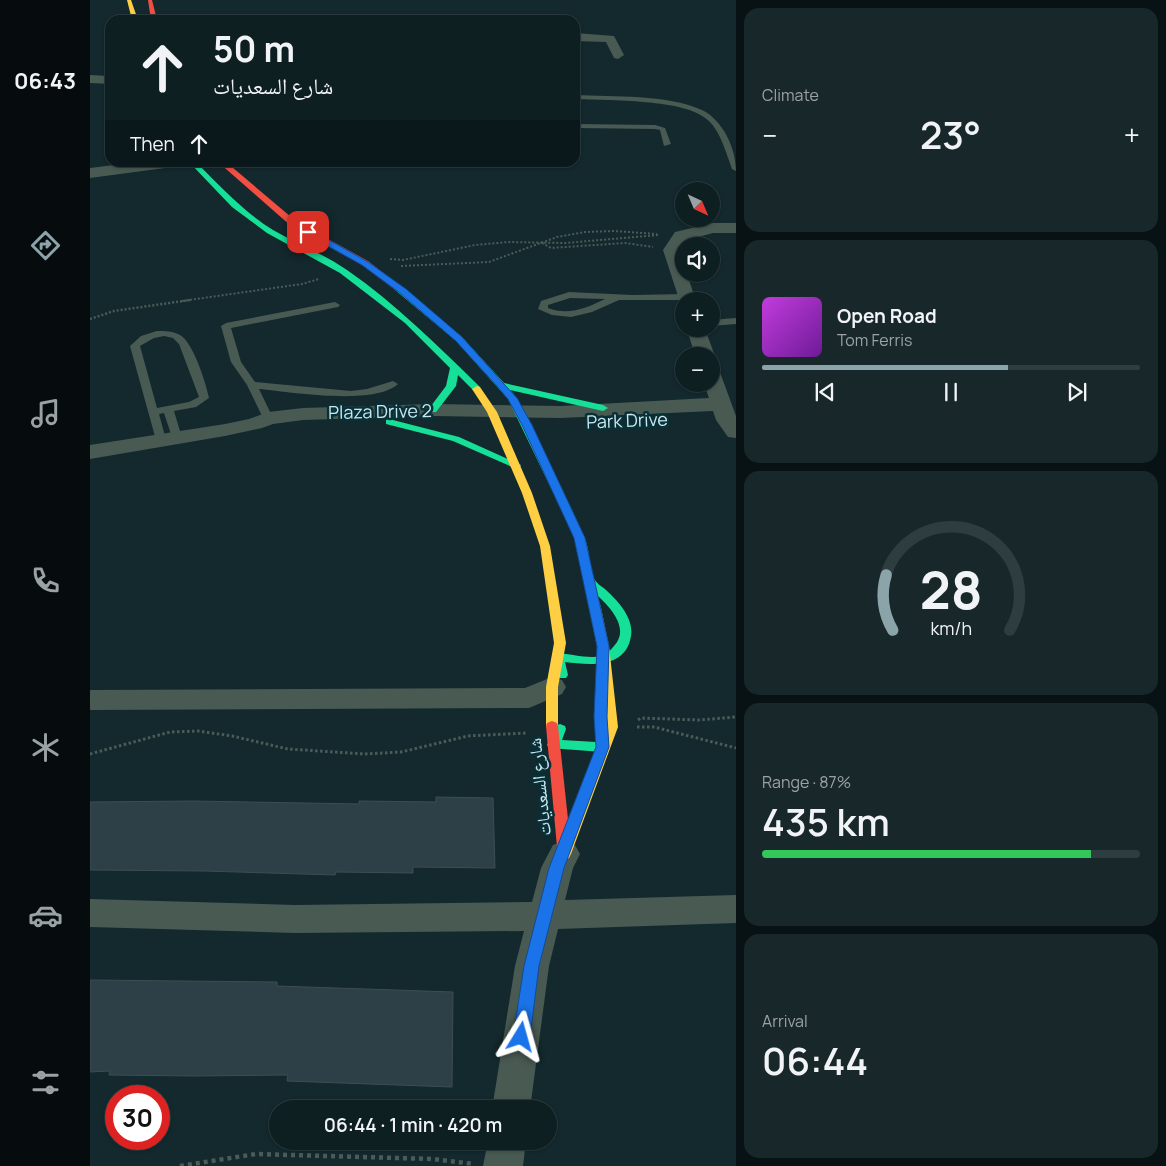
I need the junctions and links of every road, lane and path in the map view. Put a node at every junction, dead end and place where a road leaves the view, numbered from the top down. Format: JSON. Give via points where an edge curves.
{"nodes":[{"id":1,"x":129,"y":0,"type":"edge"},
{"id":2,"x":140,"y":0,"type":"edge"},
{"id":3,"x":150,"y":0,"type":"edge"},
{"id":4,"x":134,"y":15,"type":"edge"},
{"id":5,"x":152,"y":15,"type":"edge"},
{"id":6,"x":153,"y":15,"type":"edge"},
{"id":7,"x":580,"y":37,"type":"edge"},
{"id":8,"x":618,"y":55,"type":"dead end"},
{"id":9,"x":90,"y":79,"type":"edge"},
{"id":10,"x":105,"y":80,"type":"edge"},
{"id":11,"x":580,"y":97,"type":"edge"},
{"id":12,"x":580,"y":126,"type":"edge"},
{"id":13,"x":667,"y":144,"type":"dead end"},
{"id":14,"x":121,"y":167,"type":"edge"},
{"id":15,"x":135,"y":167,"type":"edge"},
{"id":16,"x":197,"y":167,"type":"edge"},
{"id":17,"x":227,"y":167,"type":"edge"},
{"id":18,"x":736,"y":169,"type":"edge"},
{"id":19,"x":90,"y":172,"type":"edge"},
{"id":20,"x":736,"y":228,"type":"edge"},
{"id":21,"x":541,"y":242,"type":"junction"},
{"id":22,"x":671,"y":250,"type":"junction"},
{"id":23,"x":365,"y":263,"type":"junction"},
{"id":24,"x":398,"y":267,"type":"dead end"},
{"id":25,"x":343,"y":271,"type":"junction"},
{"id":26,"x":684,"y":292,"type":"edge"},
{"id":27,"x":616,"y":298,"type":"junction"},
{"id":28,"x":675,"y":299,"type":"edge"},
{"id":29,"x":335,"y":305,"type":"dead end"},
{"id":30,"x":90,"y":319,"type":"edge"},
{"id":31,"x":736,"y":321,"type":"edge"},
{"id":32,"x":720,"y":322,"type":"edge"},
{"id":33,"x":456,"y":366,"type":"junction"},
{"id":34,"x":393,"y":384,"type":"dead end"},
{"id":35,"x":500,"y":384,"type":"junction"},
{"id":36,"x":252,"y":385,"type":"junction"},
{"id":37,"x":718,"y":392,"type":"edge"},
{"id":38,"x":604,"y":408,"type":"junction"},
{"id":39,"x":168,"y":410,"type":"junction"},
{"id":40,"x":433,"y":410,"type":"junction"},
{"id":41,"x":154,"y":412,"type":"junction"},
{"id":42,"x":494,"y":419,"type":"junction"},
{"id":43,"x":524,"y":419,"type":"junction"},
{"id":44,"x":728,"y":419,"type":"edge"},
{"id":45,"x":262,"y":421,"type":"junction"},
{"id":46,"x":389,"y":422,"type":"junction"},
{"id":47,"x":169,"y":439,"type":"junction"},
{"id":48,"x":90,"y":452,"type":"edge"},
{"id":49,"x":516,"y":465,"type":"junction"},
{"id":50,"x":590,"y":582,"type":"junction"},
{"id":51,"x":558,"y":657,"type":"junction"},
{"id":52,"x":602,"y":660,"type":"junction"},
{"id":53,"x":558,"y":686,"type":"junction"},
{"id":54,"x":90,"y":700,"type":"edge"},
{"id":55,"x":565,"y":713,"type":"dead end"},
{"id":56,"x":736,"y":717,"type":"edge"},
{"id":57,"x":612,"y":727,"type":"junction"},
{"id":58,"x":628,"y":727,"type":"junction"},
{"id":59,"x":552,"y":733,"type":"junction"},
{"id":60,"x":554,"y":745,"type":"junction"},
{"id":61,"x":603,"y":747,"type":"junction"},
{"id":62,"x":736,"y":748,"type":"edge"},
{"id":63,"x":90,"y":754,"type":"edge"},
{"id":64,"x":564,"y":854,"type":"junction"},
{"id":65,"x":736,"y":909,"type":"edge"},
{"id":66,"x":90,"y":913,"type":"edge"},
{"id":67,"x":546,"y":915,"type":"junction"},
{"id":68,"x":512,"y":1100,"type":"edge"},
{"id":69,"x":501,"y":1150,"type":"edge"},
{"id":70,"x":490,"y":1165,"type":"edge"},
{"id":71,"x":180,"y":1166,"type":"edge"}],
"edges":[{"from":1,"to":4,"type":"street"},
{"from":2,"to":5,"type":"street"},
{"from":3,"to":6,"type":"street"},
{"from":7,"to":8,"type":"street","via":[[610,39]]},
{"from":9,"to":10,"type":"street"},
{"from":11,"to":18,"type":"lane","via":[[670,104],[701,111],[717,126]]},
{"from":12,"to":13,"type":"lane","via":[[656,127],[663,129]]},
{"from":14,"to":19,"type":"street"},
{"from":15,"to":19,"type":"street"},
{"from":16,"to":25,"type":"street","via":[[235,205],[270,231]]},
{"from":17,"to":23,"type":"street","name":"شارع السعديات","via":[[294,224]]},
{"from":20,"to":22,"type":"street","via":[[713,228],[681,236]]},
{"from":21,"to":21,"type":"path","via":[[606,240],[660,234],[595,231]]},
{"from":21,"to":22,"type":"path","via":[[551,248],[625,243]]},
{"from":21,"to":23,"type":"path","via":[[475,245],[403,260],[384,258]]},
{"from":21,"to":24,"type":"path","via":[[509,257],[488,262],[464,265],[420,263]]},
{"from":22,"to":26,"type":"street"},
{"from":23,"to":35,"type":"street","name":"شارع السعديات","via":[[434,316]]},
{"from":25,"to":30,"type":"path","via":[[302,284],[123,309]]},
{"from":25,"to":33,"type":"street","via":[[408,321]]},
{"from":27,"to":27,"type":"lane","via":[[569,295],[544,303],[543,309],[554,314],[574,315]]},
{"from":27,"to":28,"type":"lane"},
{"from":29,"to":36,"type":"lane","via":[[226,326],[236,362]]},
{"from":31,"to":32,"type":"lane"},
{"from":33,"to":40,"type":"street","via":[[452,386]]},
{"from":33,"to":42,"type":"street","via":[[479,390]]},
{"from":34,"to":36,"type":"lane","via":[[351,394]]},
{"from":35,"to":38,"type":"street"},
{"from":35,"to":43,"type":"street","name":"شارع السعديات"},
{"from":36,"to":45,"type":"lane"},
{"from":37,"to":44,"type":"street"},
{"from":38,"to":43,"type":"street","name":"Park Drive"},
{"from":38,"to":44,"type":"street","name":"Park Drive"},
{"from":39,"to":41,"type":"lane"},
{"from":39,"to":41,"type":"lane","via":[[197,403],[204,394],[180,340],[173,336],[155,335],[140,340],[135,349]]},
{"from":39,"to":47,"type":"lane"},
{"from":40,"to":42,"type":"street","name":"Plaza Drive 2"},
{"from":40,"to":45,"type":"street","name":"Plaza Drive 2","via":[[303,414]]},
{"from":41,"to":47,"type":"lane"},
{"from":42,"to":43,"type":"street"},
{"from":42,"to":46,"type":"street","name":"Plaza Drive 2"},
{"from":42,"to":49,"type":"street"},
{"from":43,"to":44,"type":"street","name":"Park Drive"},
{"from":43,"to":50,"type":"street","name":"شارع السعديات","via":[[580,538]]},
{"from":45,"to":46,"type":"street","name":"Plaza Drive 2","via":[[273,429]]},
{"from":45,"to":47,"type":"street","name":"Plaza Drive 2"},
{"from":46,"to":49,"type":"street","via":[[456,439]]},
{"from":47,"to":48,"type":"street","name":"Plaza Drive 2"},
{"from":49,"to":51,"type":"street","via":[[545,546],[560,643]]},
{"from":50,"to":52,"type":"street","name":"شارع السعديات","via":[[603,646]]},
{"from":50,"to":52,"type":"street","via":[[622,615],[626,624],[625,641]]},
{"from":51,"to":52,"type":"street"},
{"from":51,"to":53,"type":"street","name":"شارع السعديات"},
{"from":52,"to":57,"type":"street","name":"شارع السعديات"},
{"from":52,"to":61,"type":"street","via":[[600,717]]},
{"from":53,"to":54,"type":"street","via":[[529,698]]},
{"from":53,"to":59,"type":"street","name":"شارع السعديات"},
{"from":55,"to":60,"type":"street"},
{"from":56,"to":58,"type":"path","via":[[708,722],[641,718]]},
{"from":57,"to":58,"type":"path"},
{"from":57,"to":61,"type":"street","name":"شارع السعديات"},
{"from":58,"to":62,"type":"path","via":[[654,727]]},
{"from":59,"to":60,"type":"street","name":"شارع السعديات"},
{"from":59,"to":63,"type":"path","via":[[494,733],[401,752],[364,754],[288,749],[198,731],[170,732]]},
{"from":60,"to":61,"type":"street"},
{"from":60,"to":64,"type":"street","name":"شارع السعديات"},
{"from":61,"to":64,"type":"street","name":"شارع السعديات"},
{"from":64,"to":67,"type":"street","via":[[557,868]]},
{"from":65,"to":67,"type":"street"},
{"from":66,"to":67,"type":"street","via":[[295,919]]},
{"from":67,"to":68,"type":"street","via":[[532,966]]},
{"from":69,"to":70,"type":"street"},
{"from":70,"to":71,"type":"path","via":[[367,1156],[256,1154]]}]}
